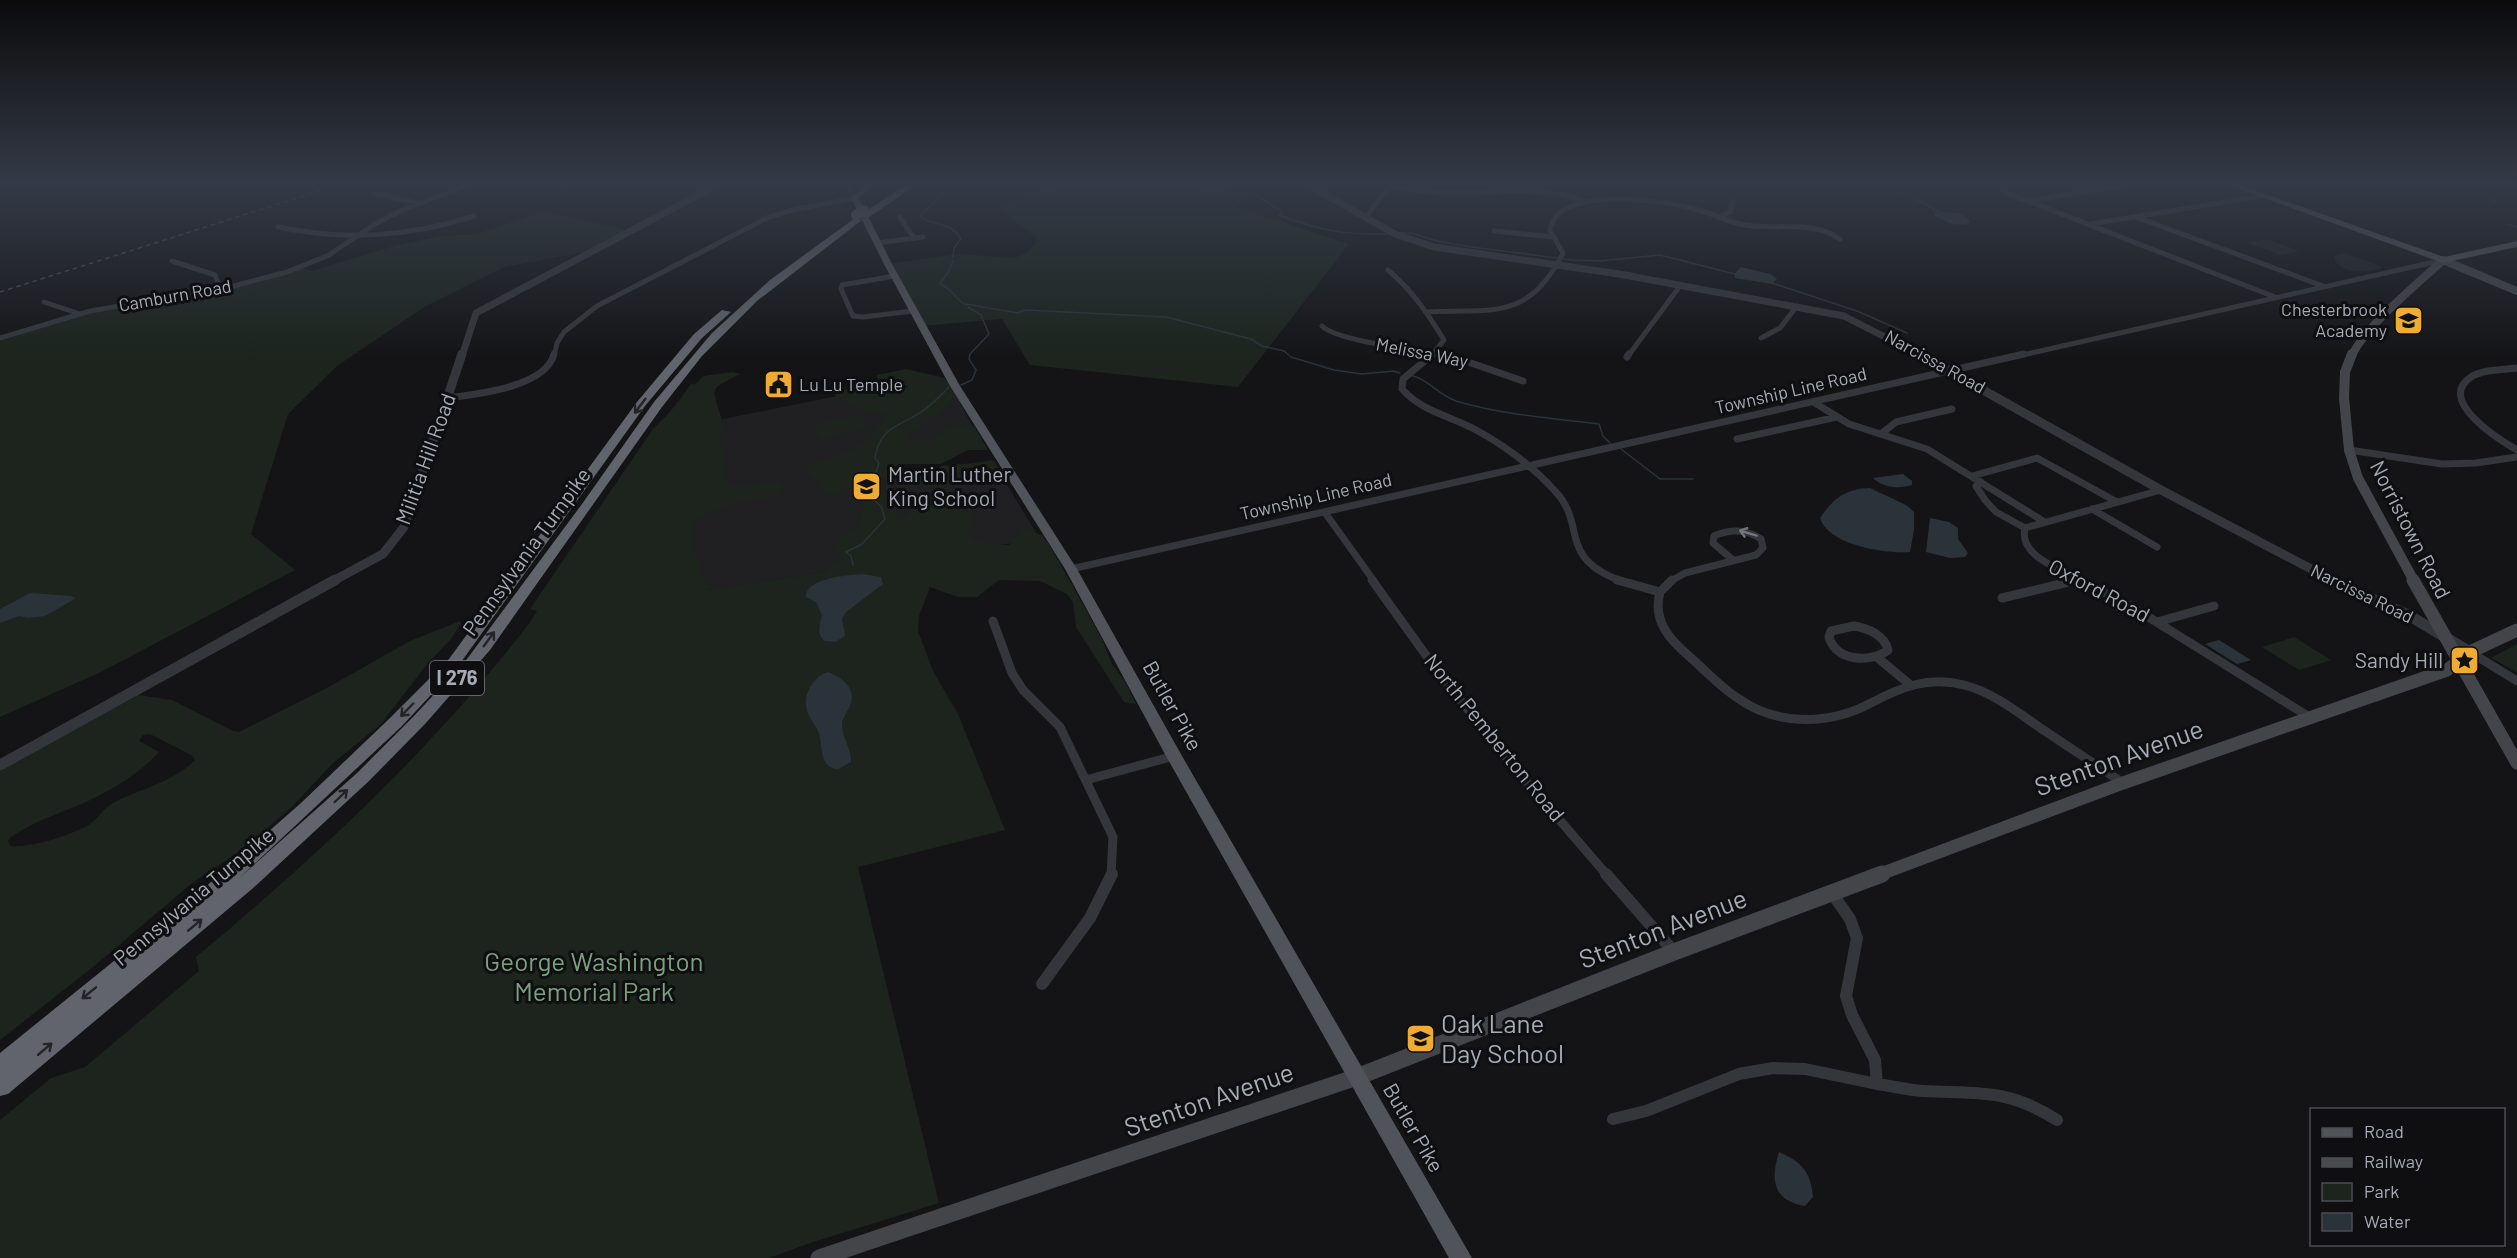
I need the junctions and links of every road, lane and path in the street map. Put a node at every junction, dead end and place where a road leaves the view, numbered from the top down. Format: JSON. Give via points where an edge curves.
{"nodes":[{"id":1,"x":351,"y":241,"type":"edge"},
{"id":2,"x":612,"y":241,"type":"edge"},
{"id":3,"x":723,"y":241,"type":"edge"},
{"id":4,"x":822,"y":241,"type":"edge"},
{"id":5,"x":827,"y":241,"type":"edge"},
{"id":6,"x":894,"y":241,"type":"edge"},
{"id":7,"x":1415,"y":241,"type":"edge"},
{"id":8,"x":1555,"y":241,"type":"edge"},
{"id":9,"x":2129,"y":241,"type":"edge"},
{"id":10,"x":2201,"y":241,"type":"edge"},
{"id":11,"x":2388,"y":241,"type":"edge"},
{"id":12,"x":877,"y":243,"type":"joint"},
{"id":13,"x":2517,"y":244,"type":"edge"},
{"id":14,"x":2468,"y":255,"type":"junction"},
{"id":15,"x":2443,"y":260,"type":"junction"},
{"id":16,"x":172,"y":261,"type":"dead end"},
{"id":17,"x":1557,"y":265,"type":"junction"},
{"id":18,"x":1388,"y":270,"type":"dead end"},
{"id":19,"x":894,"y":276,"type":"junction"},
{"id":20,"x":2487,"y":279,"type":"junction"},
{"id":21,"x":1680,"y":286,"type":"junction"},
{"id":22,"x":2324,"y":286,"type":"junction"},
{"id":23,"x":220,"y":289,"type":"junction"},
{"id":24,"x":2517,"y":291,"type":"edge"},
{"id":25,"x":2275,"y":297,"type":"junction"},
{"id":26,"x":44,"y":302,"type":"dead end"},
{"id":27,"x":1797,"y":306,"type":"junction"},
{"id":28,"x":913,"y":311,"type":"junction"},
{"id":29,"x":1427,"y":312,"type":"junction"},
{"id":30,"x":79,"y":314,"type":"junction"},
{"id":31,"x":1322,"y":326,"type":"dead end"},
{"id":32,"x":0,"y":338,"type":"edge"},
{"id":33,"x":1761,"y":338,"type":"dead end"},
{"id":34,"x":1436,"y":352,"type":"junction"},
{"id":35,"x":1627,"y":357,"type":"dead end"},
{"id":36,"x":2517,"y":368,"type":"edge"},
{"id":37,"x":1952,"y":371,"type":"junction"},
{"id":38,"x":1523,"y":381,"type":"dead end"},
{"id":39,"x":448,"y":398,"type":"junction"},
{"id":40,"x":1815,"y":403,"type":"junction"},
{"id":41,"x":1952,"y":409,"type":"dead end"},
{"id":42,"x":1837,"y":417,"type":"junction"},
{"id":43,"x":1881,"y":434,"type":"junction"},
{"id":44,"x":1737,"y":440,"type":"dead end"},
{"id":45,"x":2349,"y":450,"type":"junction"},
{"id":46,"x":2517,"y":450,"type":"edge"},
{"id":47,"x":2517,"y":457,"type":"edge"},
{"id":48,"x":1528,"y":467,"type":"junction"},
{"id":49,"x":1972,"y":476,"type":"junction"},
{"id":50,"x":1981,"y":482,"type":"junction"},
{"id":51,"x":2161,"y":490,"type":"junction"},
{"id":52,"x":2117,"y":502,"type":"junction"},
{"id":53,"x":2091,"y":509,"type":"junction"},
{"id":54,"x":1326,"y":514,"type":"junction"},
{"id":55,"x":2043,"y":521,"type":"junction"},
{"id":56,"x":2025,"y":528,"type":"junction"},
{"id":57,"x":2157,"y":547,"type":"dead end"},
{"id":58,"x":1733,"y":560,"type":"junction"},
{"id":59,"x":1071,"y":569,"type":"junction"},
{"id":60,"x":2077,"y":580,"type":"junction"},
{"id":61,"x":1660,"y":592,"type":"junction"},
{"id":62,"x":2002,"y":598,"type":"dead end"},
{"id":63,"x":2426,"y":604,"type":"junction"},
{"id":64,"x":2214,"y":606,"type":"dead end"},
{"id":65,"x":2392,"y":608,"type":"junction"},
{"id":66,"x":993,"y":621,"type":"dead end"},
{"id":67,"x":2157,"y":622,"type":"junction"},
{"id":68,"x":2517,"y":630,"type":"edge"},
{"id":69,"x":2445,"y":637,"type":"junction"},
{"id":70,"x":2466,"y":657,"type":"junction"},
{"id":71,"x":1878,"y":658,"type":"junction"},
{"id":72,"x":2517,"y":681,"type":"edge"},
{"id":73,"x":1908,"y":683,"type":"junction"},
{"id":74,"x":2311,"y":718,"type":"junction"},
{"id":75,"x":1174,"y":756,"type":"junction"},
{"id":76,"x":2517,"y":763,"type":"edge"},
{"id":77,"x":0,"y":765,"type":"edge"},
{"id":78,"x":1086,"y":780,"type":"junction"},
{"id":79,"x":2123,"y":783,"type":"junction"},
{"id":80,"x":1832,"y":892,"type":"junction"},
{"id":81,"x":1674,"y":952,"type":"junction"},
{"id":82,"x":1042,"y":984,"type":"dead end"},
{"id":83,"x":0,"y":1066,"type":"edge"},
{"id":84,"x":1358,"y":1077,"type":"junction"},
{"id":85,"x":1877,"y":1084,"type":"junction"},
{"id":86,"x":0,"y":1087,"type":"edge"},
{"id":87,"x":1613,"y":1119,"type":"dead end"},
{"id":88,"x":2057,"y":1120,"type":"dead end"},
{"id":89,"x":819,"y":1258,"type":"edge"},
{"id":90,"x":1461,"y":1258,"type":"edge"}],
"edges":[{"from":1,"to":23,"type":"street","name":"Camburn Road","via":[[310,263]]},
{"from":2,"to":39,"type":"street","name":"Militia Hill Road","via":[[476,313]]},
{"from":3,"to":39,"type":"street","via":[[587,313],[564,332],[552,363],[538,375],[501,390]]},
{"from":4,"to":83,"type":"highway","name":"Pennsylvania Turnpike","number":"I 276","one_way":true,"via":[[766,278],[698,336],[641,404],[454,662],[395,723],[210,894]]},
{"from":86,"to":5,"type":"highway","name":"Pennsylvania Turnpike","number":"I 276","one_way":true,"via":[[228,898],[419,721],[474,660],[662,398],[700,352],[734,317]]},
{"from":6,"to":12,"type":"street"},
{"from":7,"to":17,"type":"street","name":"Narcissa Road","via":[[1434,247]]},
{"from":8,"to":17,"type":"street","via":[[1563,253]]},
{"from":9,"to":25,"type":"street"},
{"from":10,"to":22,"type":"street"},
{"from":11,"to":15,"type":"main road"},
{"from":12,"to":19,"type":"main road","name":"Butler Pike"},
{"from":13,"to":14,"type":"main road","name":"Township Line Road"},
{"from":14,"to":15,"type":"main road","name":"Township Line Road"},
{"from":14,"to":20,"type":"main road","via":[[2466,264]]},
{"from":15,"to":20,"type":"main road"},
{"from":15,"to":22,"type":"street","name":"Township Line Road"},
{"from":15,"to":45,"type":"main road","name":"Norristown Road","via":[[2355,348],[2345,372]]},
{"from":16,"to":23,"type":"street","via":[[215,274]]},
{"from":17,"to":21,"type":"street","name":"Narcissa Road"},
{"from":17,"to":29,"type":"street","via":[[1531,298],[1519,305]]},
{"from":18,"to":29,"type":"street"},
{"from":19,"to":28,"type":"main road","name":"Butler Pike"},
{"from":19,"to":28,"type":"street","via":[[842,285],[853,316]]},
{"from":20,"to":24,"type":"main road"},
{"from":21,"to":27,"type":"street","name":"Narcissa Road"},
{"from":21,"to":35,"type":"street"},
{"from":22,"to":25,"type":"street","name":"Township Line Road"},
{"from":23,"to":30,"type":"street","name":"Camburn Road"},
{"from":25,"to":37,"type":"street","name":"Township Line Road"},
{"from":26,"to":30,"type":"street"},
{"from":27,"to":33,"type":"street","via":[[1780,328]]},
{"from":27,"to":37,"type":"street","name":"Narcissa Road","via":[[1860,322]]},
{"from":28,"to":59,"type":"main road","name":"Butler Pike","via":[[955,386]]},
{"from":29,"to":34,"type":"street","via":[[1444,340]]},
{"from":30,"to":32,"type":"street","name":"Camburn Road"},
{"from":31,"to":34,"type":"street","name":"Melissa Way","via":[[1331,333],[1357,340]]},
{"from":34,"to":38,"type":"street","name":"Melissa Way"},
{"from":34,"to":48,"type":"street","via":[[1403,379],[1404,393],[1478,431]]},
{"from":36,"to":46,"type":"street","via":[[2471,377],[2459,394],[2479,424]]},
{"from":37,"to":40,"type":"street","name":"Township Line Road"},
{"from":37,"to":51,"type":"street","name":"Narcissa Road"},
{"from":39,"to":77,"type":"street","name":"Militia Hill Road","via":[[404,527],[383,554]]},
{"from":40,"to":42,"type":"street"},
{"from":40,"to":48,"type":"street","name":"Township Line Road"},
{"from":41,"to":43,"type":"street","via":[[1896,422]]},
{"from":42,"to":43,"type":"street"},
{"from":42,"to":44,"type":"street"},
{"from":43,"to":49,"type":"street","via":[[1927,449]]},
{"from":45,"to":47,"type":"street","via":[[2442,464]]},
{"from":45,"to":63,"type":"main road","name":"Norristown Road","via":[[2358,478]]},
{"from":48,"to":54,"type":"street","name":"Township Line Road"},
{"from":48,"to":61,"type":"street","via":[[1560,496],[1578,550],[1595,568],[1624,583]]},
{"from":49,"to":50,"type":"street"},
{"from":49,"to":52,"type":"street","via":[[2037,458]]},
{"from":50,"to":55,"type":"street"},
{"from":50,"to":56,"type":"street","via":[[1976,486],[1985,501],[2006,519]]},
{"from":51,"to":52,"type":"street"},
{"from":51,"to":65,"type":"street","name":"Narcissa Road"},
{"from":52,"to":53,"type":"street"},
{"from":53,"to":55,"type":"street"},
{"from":53,"to":57,"type":"street"},
{"from":54,"to":59,"type":"street","name":"Township Line Road"},
{"from":54,"to":81,"type":"street","name":"North Pemberton Road","via":[[1437,672]]},
{"from":55,"to":56,"type":"street"},
{"from":56,"to":60,"type":"street","name":"Oxford Road","via":[[2023,539],[2034,555]]},
{"from":58,"to":58,"type":"street","one_way":true,"via":[[1761,552],[1764,543],[1755,534],[1738,530],[1714,536],[1713,543]]},
{"from":58,"to":61,"type":"street","via":[[1685,573]]},
{"from":59,"to":75,"type":"main road","name":"Butler Pike"},
{"from":60,"to":62,"type":"street"},
{"from":60,"to":67,"type":"street","name":"Oxford Road"},
{"from":61,"to":73,"type":"street","via":[[1657,614],[1669,638],[1738,699],[1759,710],[1799,719],[1842,716]]},
{"from":63,"to":65,"type":"street","via":[[2425,610],[2418,613]]},
{"from":63,"to":69,"type":"main road","name":"Norristown Road"},
{"from":64,"to":67,"type":"street"},
{"from":65,"to":69,"type":"street","name":"Narcissa Road"},
{"from":66,"to":78,"type":"street","via":[[1016,679],[1060,727]]},
{"from":67,"to":74,"type":"street","name":"Oxford Road"},
{"from":68,"to":70,"type":"main road","name":"Stenton Avenue"},
{"from":69,"to":70,"type":"main road","name":"Norristown Road"},
{"from":70,"to":72,"type":"street"},
{"from":70,"to":74,"type":"main road","name":"Stenton Avenue","via":[[2446,670]]},
{"from":70,"to":76,"type":"main road","name":"Norristown Road"},
{"from":71,"to":71,"type":"street","via":[[1888,650],[1887,644],[1873,631],[1853,626],[1831,631],[1829,641],[1845,654]]},
{"from":71,"to":73,"type":"street"},
{"from":73,"to":79,"type":"street","via":[[1952,683],[1986,693]]},
{"from":74,"to":79,"type":"main road","name":"Stenton Avenue"},
{"from":75,"to":78,"type":"street"},
{"from":75,"to":84,"type":"main road","name":"Butler Pike"},
{"from":78,"to":82,"type":"street","via":[[1113,837],[1113,870],[1094,912]]},
{"from":79,"to":80,"type":"main road","name":"Stenton Avenue"},
{"from":80,"to":81,"type":"main road","name":"Stenton Avenue"},
{"from":80,"to":85,"type":"street","via":[[1857,938],[1846,996],[1875,1060]]},
{"from":81,"to":84,"type":"main road","name":"Stenton Avenue"},
{"from":84,"to":89,"type":"main road","name":"Stenton Avenue"},
{"from":84,"to":90,"type":"main road","name":"Butler Pike"},
{"from":85,"to":87,"type":"street","via":[[1805,1069],[1773,1068],[1739,1074],[1646,1112]]},
{"from":85,"to":88,"type":"street","via":[[1921,1091],[2000,1093],[2036,1104]]}]}
